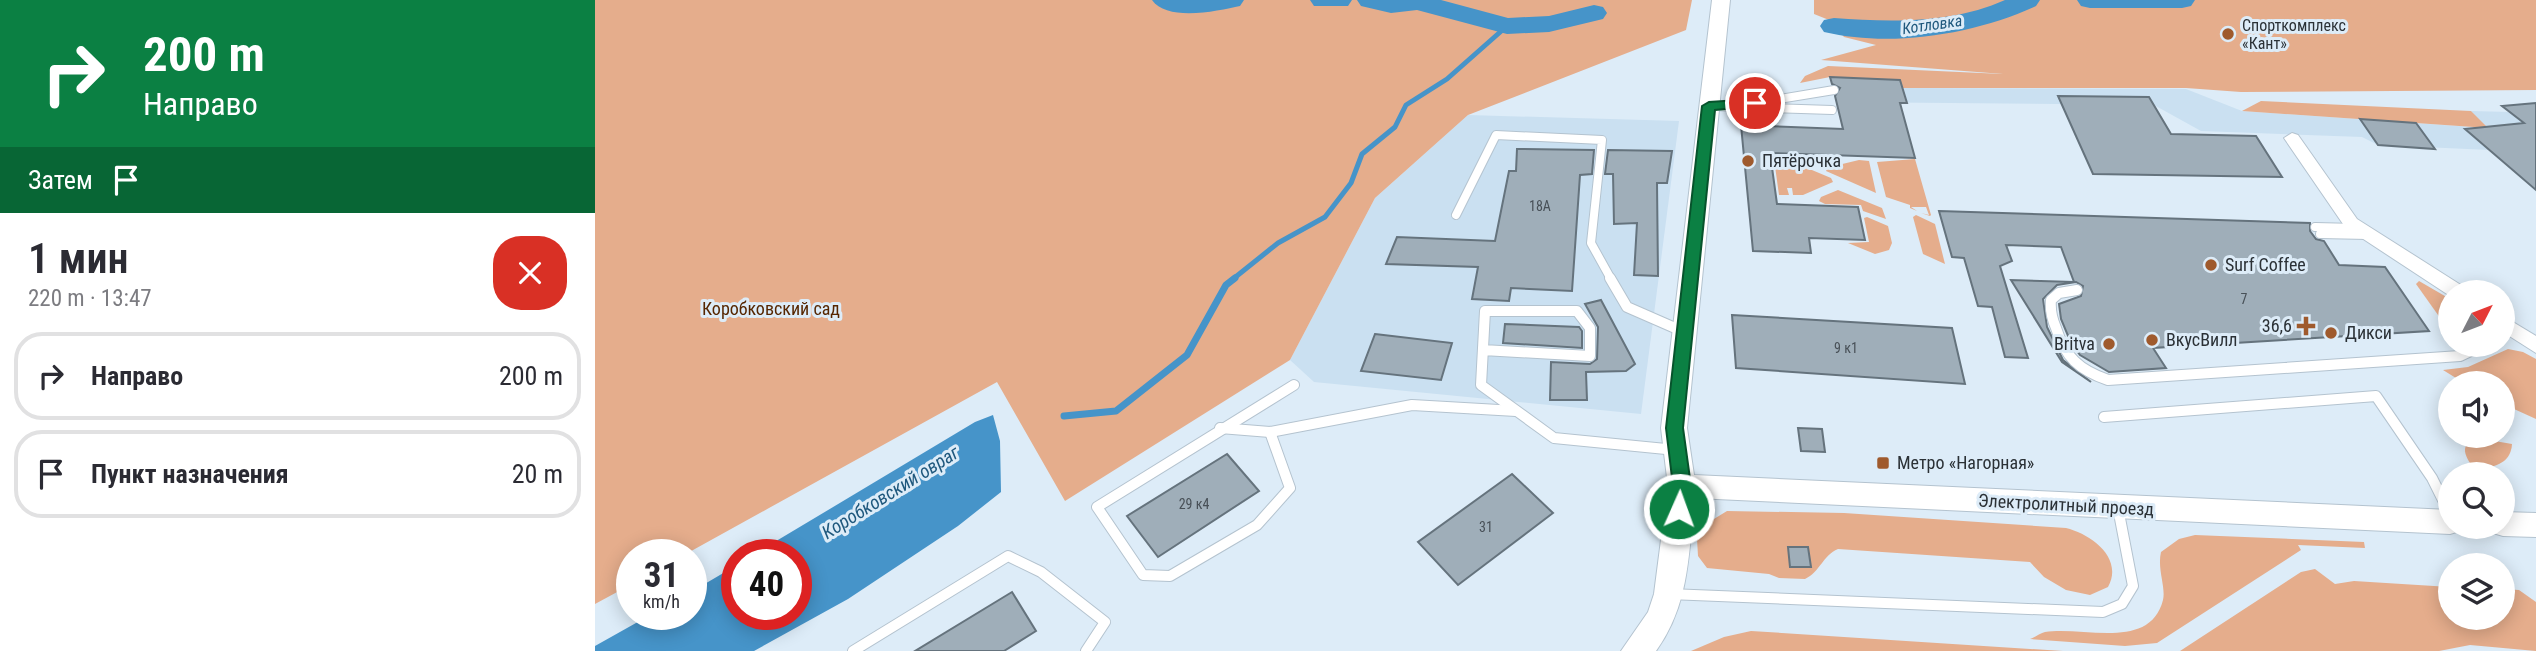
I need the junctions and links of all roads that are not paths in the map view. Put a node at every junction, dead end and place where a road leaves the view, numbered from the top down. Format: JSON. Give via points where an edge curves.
{"nodes":[{"id":1,"x":1721,"y":0,"type":"edge"},
{"id":2,"x":1835,"y":90,"type":"dead end"},
{"id":3,"x":1709,"y":106,"type":"junction"},
{"id":4,"x":1733,"y":107,"type":"junction"},
{"id":5,"x":1832,"y":110,"type":"dead end"},
{"id":6,"x":2292,"y":138,"type":"dead end"},
{"id":7,"x":1456,"y":215,"type":"dead end"},
{"id":8,"x":2317,"y":230,"type":"dead end"},
{"id":9,"x":2365,"y":232,"type":"junction"},
{"id":10,"x":2439,"y":280,"type":"edge"},
{"id":11,"x":2077,"y":290,"type":"dead end"},
{"id":12,"x":1683,"y":331,"type":"junction"},
{"id":13,"x":2515,"y":334,"type":"edge"},
{"id":14,"x":2536,"y":346,"type":"edge"},
{"id":15,"x":1483,"y":350,"type":"junction"},
{"id":16,"x":2445,"y":357,"type":"edge"},
{"id":17,"x":1294,"y":385,"type":"dead end"},
{"id":18,"x":1517,"y":411,"type":"junction"},
{"id":19,"x":2104,"y":416,"type":"dead end"},
{"id":20,"x":1220,"y":428,"type":"junction"},
{"id":21,"x":1270,"y":432,"type":"junction"},
{"id":22,"x":1676,"y":450,"type":"junction"},
{"id":23,"x":1682,"y":486,"type":"junction"},
{"id":24,"x":2438,"y":490,"type":"edge"},
{"id":25,"x":2118,"y":508,"type":"junction"},
{"id":26,"x":2438,"y":521,"type":"edge"},
{"id":27,"x":2515,"y":524,"type":"edge"},
{"id":28,"x":2536,"y":525,"type":"edge"},
{"id":29,"x":1669,"y":594,"type":"junction"},
{"id":30,"x":853,"y":651,"type":"edge"},
{"id":31,"x":1086,"y":651,"type":"edge"},
{"id":32,"x":1637,"y":651,"type":"edge"}],
"edges":[{"from":1,"to":3,"type":"street"},
{"from":2,"to":4,"type":"lane"},
{"from":3,"to":4,"type":"lane"},
{"from":3,"to":12,"type":"street"},
{"from":4,"to":5,"type":"lane"},
{"from":6,"to":9,"type":"street","via":[[2351,223]]},
{"from":7,"to":12,"type":"lane","via":[[1496,135],[1602,140],[1591,243],[1627,307]]},
{"from":8,"to":9,"type":"lane"},
{"from":9,"to":10,"type":"street"},
{"from":11,"to":16,"type":"lane","via":[[2053,297],[2049,310],[2068,357],[2085,371],[2108,380]]},
{"from":12,"to":22,"type":"street"},
{"from":13,"to":14,"type":"street"},
{"from":15,"to":15,"type":"lane","via":[[1485,311],[1577,311],[1590,328],[1590,356]]},
{"from":15,"to":18,"type":"lane","via":[[1481,385]]},
{"from":17,"to":20,"type":"lane"},
{"from":18,"to":21,"type":"lane","via":[[1412,405]]},
{"from":18,"to":22,"type":"lane","via":[[1554,438]]},
{"from":19,"to":24,"type":"lane","via":[[2376,396]]},
{"from":20,"to":21,"type":"lane"},
{"from":20,"to":21,"type":"lane","via":[[1097,507],[1143,575],[1170,576],[1257,525],[1290,488]]},
{"from":22,"to":23,"type":"street"},
{"from":23,"to":25,"type":"street","name":"Электролитный проезд"},
{"from":23,"to":29,"type":"street"},
{"from":25,"to":26,"type":"street","name":"Электролитный проезд"},
{"from":25,"to":29,"type":"lane","via":[[2133,586],[2122,604],[2103,612]]},
{"from":27,"to":28,"type":"street"},
{"from":29,"to":32,"type":"street","via":[[1661,619]]},
{"from":30,"to":31,"type":"lane","via":[[1008,556],[1041,572],[1105,622]]}]}
